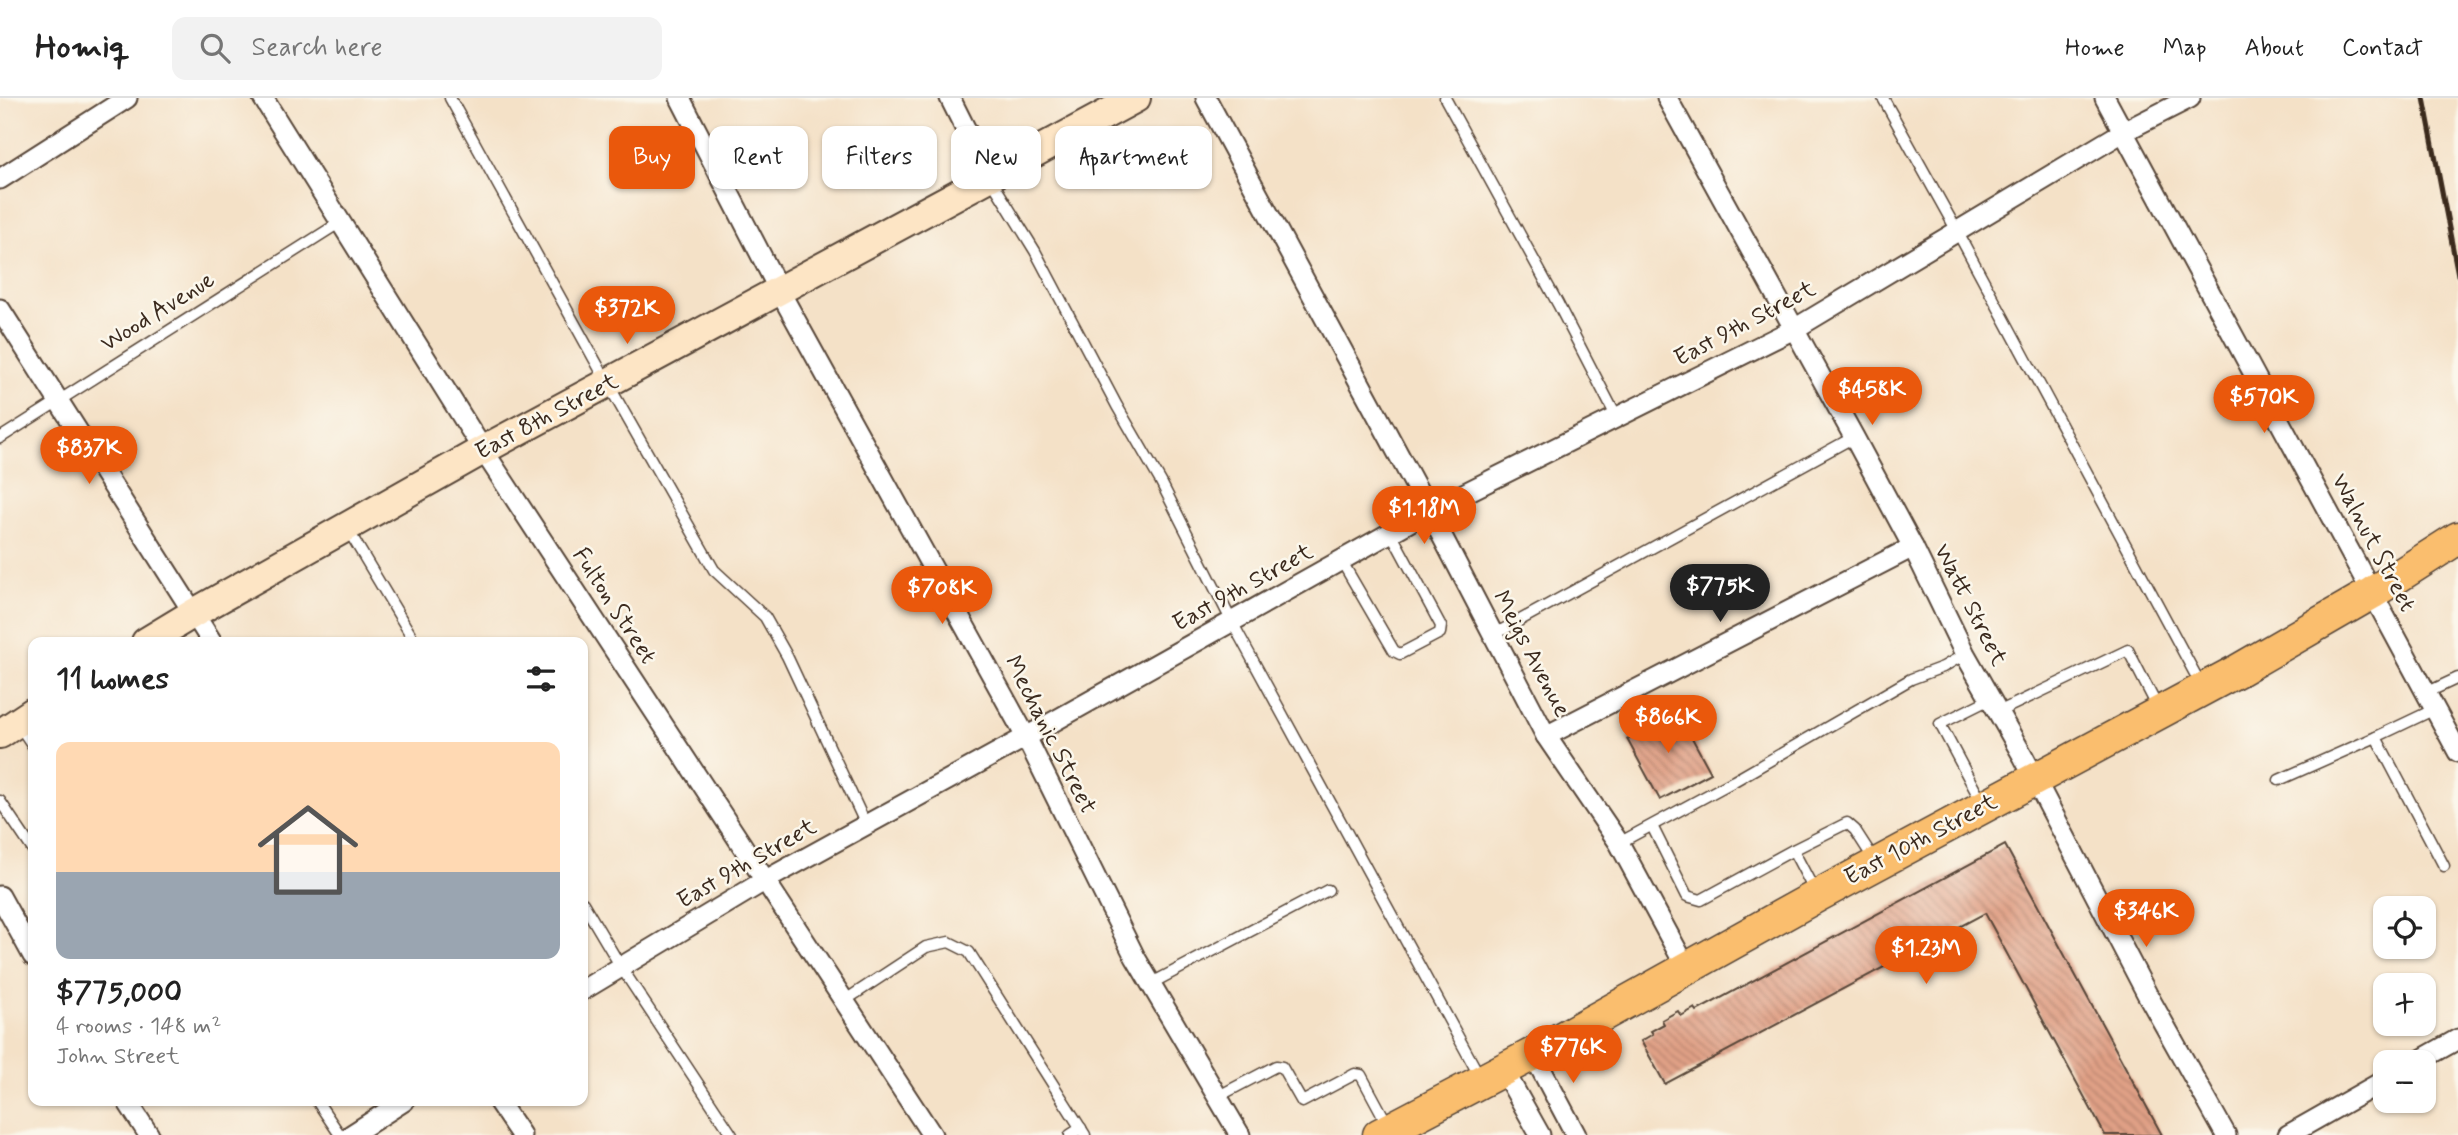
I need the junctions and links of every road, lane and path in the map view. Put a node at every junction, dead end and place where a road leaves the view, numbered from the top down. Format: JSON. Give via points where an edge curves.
{"nodes":[{"id":1,"x":127,"y":98,"type":"edge"},
{"id":2,"x":263,"y":98,"type":"edge"},
{"id":3,"x":450,"y":98,"type":"edge"},
{"id":4,"x":680,"y":98,"type":"edge"},
{"id":5,"x":950,"y":98,"type":"edge"},
{"id":6,"x":1136,"y":98,"type":"edge"},
{"id":7,"x":1206,"y":98,"type":"edge"},
{"id":8,"x":1445,"y":98,"type":"edge"},
{"id":9,"x":1667,"y":98,"type":"edge"},
{"id":10,"x":1883,"y":98,"type":"edge"},
{"id":11,"x":2105,"y":98,"type":"edge"},
{"id":12,"x":2190,"y":98,"type":"edge"},
{"id":13,"x":964,"y":126,"type":"edge"},
{"id":14,"x":2123,"y":132,"type":"junction"},
{"id":15,"x":1041,"y":150,"type":"edge"},
{"id":16,"x":0,"y":179,"type":"edge"},
{"id":17,"x":970,"y":189,"type":"edge"},
{"id":18,"x":997,"y":189,"type":"edge"},
{"id":19,"x":339,"y":223,"type":"junction"},
{"id":20,"x":1958,"y":231,"type":"junction"},
{"id":21,"x":780,"y":292,"type":"junction"},
{"id":22,"x":0,"y":309,"type":"edge"},
{"id":23,"x":1796,"y":328,"type":"junction"},
{"id":24,"x":608,"y":384,"type":"junction"},
{"id":25,"x":57,"y":401,"type":"junction"},
{"id":26,"x":1617,"y":418,"type":"junction"},
{"id":27,"x":1854,"y":437,"type":"junction"},
{"id":28,"x":0,"y":438,"type":"edge"},
{"id":29,"x":483,"y":450,"type":"junction"},
{"id":30,"x":1429,"y":512,"type":"junction"},
{"id":31,"x":347,"y":527,"type":"junction"},
{"id":32,"x":1391,"y":533,"type":"junction"},
{"id":33,"x":2458,"y":538,"type":"edge"},
{"id":34,"x":1913,"y":547,"type":"junction"},
{"id":35,"x":1341,"y":560,"type":"junction"},
{"id":36,"x":2372,"y":593,"type":"junction"},
{"id":37,"x":194,"y":613,"type":"junction"},
{"id":38,"x":1232,"y":622,"type":"junction"},
{"id":39,"x":1493,"y":635,"type":"junction"},
{"id":40,"x":154,"y":637,"type":"edge"},
{"id":41,"x":209,"y":637,"type":"edge"},
{"id":42,"x":412,"y":637,"type":"edge"},
{"id":43,"x":1965,"y":654,"type":"junction"},
{"id":44,"x":2458,"y":678,"type":"edge"},
{"id":45,"x":2203,"y":689,"type":"junction"},
{"id":46,"x":2430,"y":701,"type":"junction"},
{"id":47,"x":1994,"y":705,"type":"junction"},
{"id":48,"x":2160,"y":712,"type":"junction"},
{"id":49,"x":17,"y":722,"type":"edge"},
{"id":50,"x":1546,"y":736,"type":"junction"},
{"id":51,"x":1026,"y":737,"type":"junction"},
{"id":52,"x":2376,"y":737,"type":"junction"},
{"id":53,"x":28,"y":738,"type":"edge"},
{"id":54,"x":2458,"y":752,"type":"edge"},
{"id":55,"x":2035,"y":779,"type":"junction"},
{"id":56,"x":2280,"y":780,"type":"dead end"},
{"id":57,"x":0,"y":801,"type":"edge"},
{"id":58,"x":1984,"y":807,"type":"junction"},
{"id":59,"x":866,"y":825,"type":"junction"},
{"id":60,"x":1652,"y":826,"type":"junction"},
{"id":61,"x":28,"y":843,"type":"edge"},
{"id":62,"x":1619,"y":843,"type":"junction"},
{"id":63,"x":1793,"y":850,"type":"junction"},
{"id":64,"x":1877,"y":864,"type":"junction"},
{"id":65,"x":2444,"y":866,"type":"dead end"},
{"id":66,"x":764,"y":881,"type":"junction"},
{"id":67,"x":1328,"y":890,"type":"dead end"},
{"id":68,"x":0,"y":896,"type":"edge"},
{"id":69,"x":1817,"y":896,"type":"junction"},
{"id":70,"x":588,"y":911,"type":"edge"},
{"id":71,"x":28,"y":947,"type":"edge"},
{"id":72,"x":621,"y":967,"type":"junction"},
{"id":73,"x":1686,"y":967,"type":"junction"},
{"id":74,"x":1150,"y":984,"type":"junction"},
{"id":75,"x":588,"y":987,"type":"edge"},
{"id":76,"x":844,"y":1001,"type":"junction"},
{"id":77,"x":2458,"y":1039,"type":"edge"},
{"id":78,"x":2436,"y":1051,"type":"edge"},
{"id":79,"x":1533,"y":1054,"type":"junction"},
{"id":80,"x":1493,"y":1075,"type":"junction"},
{"id":81,"x":2373,"y":1087,"type":"edge"},
{"id":82,"x":1217,"y":1098,"type":"junction"},
{"id":83,"x":130,"y":1106,"type":"edge"},
{"id":84,"x":320,"y":1106,"type":"edge"},
{"id":85,"x":396,"y":1106,"type":"edge"},
{"id":86,"x":501,"y":1106,"type":"edge"},
{"id":87,"x":1083,"y":1132,"type":"edge"},
{"id":88,"x":1385,"y":1132,"type":"edge"},
{"id":89,"x":149,"y":1135,"type":"edge"},
{"id":90,"x":340,"y":1135,"type":"edge"},
{"id":91,"x":351,"y":1135,"type":"edge"},
{"id":92,"x":521,"y":1135,"type":"edge"},
{"id":93,"x":732,"y":1135,"type":"edge"},
{"id":94,"x":932,"y":1135,"type":"edge"},
{"id":95,"x":1070,"y":1135,"type":"edge"},
{"id":96,"x":1240,"y":1135,"type":"edge"},
{"id":97,"x":1541,"y":1135,"type":"edge"},
{"id":98,"x":1576,"y":1135,"type":"edge"},
{"id":99,"x":2226,"y":1135,"type":"edge"},
{"id":100,"x":2288,"y":1135,"type":"edge"}],
"edges":[{"from":1,"to":16,"type":"street"},
{"from":2,"to":19,"type":"street","name":"Fulton Street"},
{"from":3,"to":24,"type":"lane"},
{"from":4,"to":21,"type":"street","name":"Mechanic Street"},
{"from":5,"to":13,"type":"street"},
{"from":6,"to":15,"type":"main road","name":"East 8th Street"},
{"from":7,"to":30,"type":"street","name":"Meigs Avenue"},
{"from":8,"to":26,"type":"lane"},
{"from":9,"to":23,"type":"street","name":"Watt Street"},
{"from":10,"to":20,"type":"lane"},
{"from":11,"to":14,"type":"street","name":"Walnut Street"},
{"from":12,"to":14,"type":"street","name":"East 9th Street"},
{"from":14,"to":20,"type":"street","name":"East 9th Street"},
{"from":14,"to":36,"type":"street","name":"Walnut Street"},
{"from":17,"to":21,"type":"main road","name":"East 8th Street"},
{"from":18,"to":38,"type":"lane","via":[[1161,482]]},
{"from":19,"to":25,"type":"lane","name":"Wood Avenue"},
{"from":19,"to":29,"type":"street","name":"Fulton Street"},
{"from":20,"to":23,"type":"street","name":"East 9th Street"},
{"from":20,"to":45,"type":"lane"},
{"from":21,"to":24,"type":"main road","name":"East 8th Street"},
{"from":21,"to":51,"type":"street","name":"Mechanic Street"},
{"from":22,"to":25,"type":"street"},
{"from":23,"to":26,"type":"street","name":"East 9th Street"},
{"from":23,"to":27,"type":"street","name":"Watt Street"},
{"from":24,"to":29,"type":"main road","name":"East 8th Street"},
{"from":24,"to":59,"type":"lane","via":[[713,570],[765,617]]},
{"from":25,"to":28,"type":"lane","name":"Wood Avenue"},
{"from":25,"to":37,"type":"street"},
{"from":26,"to":30,"type":"street","name":"East 9th Street"},
{"from":27,"to":34,"type":"street","name":"Watt Street"},
{"from":27,"to":39,"type":"lane"},
{"from":29,"to":31,"type":"main road","name":"East 8th Street"},
{"from":29,"to":66,"type":"street","name":"Fulton Street"},
{"from":30,"to":32,"type":"street","name":"East 9th Street"},
{"from":30,"to":39,"type":"street","name":"Meigs Avenue"},
{"from":31,"to":37,"type":"main road","name":"East 8th Street"},
{"from":31,"to":42,"type":"lane"},
{"from":32,"to":35,"type":"street","name":"East 9th Street"},
{"from":32,"to":35,"type":"lane","via":[[1441,626],[1440,633],[1400,654],[1394,651]]},
{"from":33,"to":36,"type":"main road","name":"East 10th Street"},
{"from":34,"to":43,"type":"street","name":"Watt Street"},
{"from":34,"to":50,"type":"street"},
{"from":35,"to":38,"type":"street","name":"East 9th Street"},
{"from":36,"to":45,"type":"main road","name":"East 10th Street"},
{"from":36,"to":46,"type":"street","name":"Walnut Street"},
{"from":37,"to":40,"type":"main road","name":"East 8th Street"},
{"from":37,"to":41,"type":"street"},
{"from":38,"to":51,"type":"street","name":"East 9th Street"},
{"from":38,"to":80,"type":"lane"},
{"from":39,"to":50,"type":"street","name":"Meigs Avenue"},
{"from":43,"to":47,"type":"street","name":"Watt Street"},
{"from":43,"to":60,"type":"lane"},
{"from":44,"to":46,"type":"lane"},
{"from":45,"to":48,"type":"main road","name":"East 10th Street"},
{"from":46,"to":52,"type":"lane"},
{"from":46,"to":54,"type":"street","name":"Walnut Street"},
{"from":47,"to":48,"type":"lane","via":[[2128,650]]},
{"from":47,"to":55,"type":"street","name":"Watt Street"},
{"from":47,"to":58,"type":"lane","via":[[1940,724]]},
{"from":48,"to":55,"type":"main road","name":"East 10th Street"},
{"from":49,"to":53,"type":"lane"},
{"from":50,"to":62,"type":"street","name":"Meigs Avenue"},
{"from":51,"to":59,"type":"street","name":"East 9th Street"},
{"from":51,"to":74,"type":"street","name":"Mechanic Street"},
{"from":52,"to":56,"type":"lane"},
{"from":52,"to":65,"type":"lane"},
{"from":55,"to":58,"type":"main road","name":"East 10th Street"},
{"from":55,"to":99,"type":"street","name":"Watt Street"},
{"from":57,"to":61,"type":"lane"},
{"from":58,"to":64,"type":"main road","name":"East 10th Street"},
{"from":59,"to":66,"type":"street","name":"East 9th Street"},
{"from":60,"to":62,"type":"lane"},
{"from":60,"to":63,"type":"lane","via":[[1686,896],[1701,900]]},
{"from":62,"to":73,"type":"street","name":"Meigs Avenue"},
{"from":63,"to":64,"type":"lane","via":[[1847,823]]},
{"from":63,"to":69,"type":"lane"},
{"from":64,"to":69,"type":"main road","name":"East 10th Street"},
{"from":66,"to":72,"type":"street","name":"East 9th Street"},
{"from":66,"to":76,"type":"street","name":"Fulton Street"},
{"from":67,"to":74,"type":"lane"},
{"from":68,"to":71,"type":"street"},
{"from":69,"to":73,"type":"main road","name":"East 10th Street"},
{"from":70,"to":72,"type":"lane"},
{"from":72,"to":75,"type":"street","name":"East 9th Street"},
{"from":72,"to":93,"type":"lane"},
{"from":73,"to":79,"type":"main road","name":"East 10th Street"},
{"from":74,"to":82,"type":"street","name":"Mechanic Street"},
{"from":76,"to":87,"type":"lane","via":[[926,947],[950,942],[969,952]]},
{"from":76,"to":94,"type":"street","name":"Fulton Street"},
{"from":77,"to":78,"type":"street"},
{"from":79,"to":80,"type":"main road","name":"East 10th Street"},
{"from":79,"to":98,"type":"street"},
{"from":80,"to":88,"type":"main road","name":"East 10th Street"},
{"from":80,"to":97,"type":"street"},
{"from":81,"to":100,"type":"street"},
{"from":82,"to":88,"type":"lane","via":[[1276,1066],[1282,1067],[1302,1102],[1361,1074]]},
{"from":82,"to":96,"type":"street","name":"Mechanic Street"},
{"from":83,"to":89,"type":"street"},
{"from":84,"to":90,"type":"lane"},
{"from":85,"to":91,"type":"street"},
{"from":86,"to":92,"type":"street"},
{"from":87,"to":95,"type":"lane"}]}
